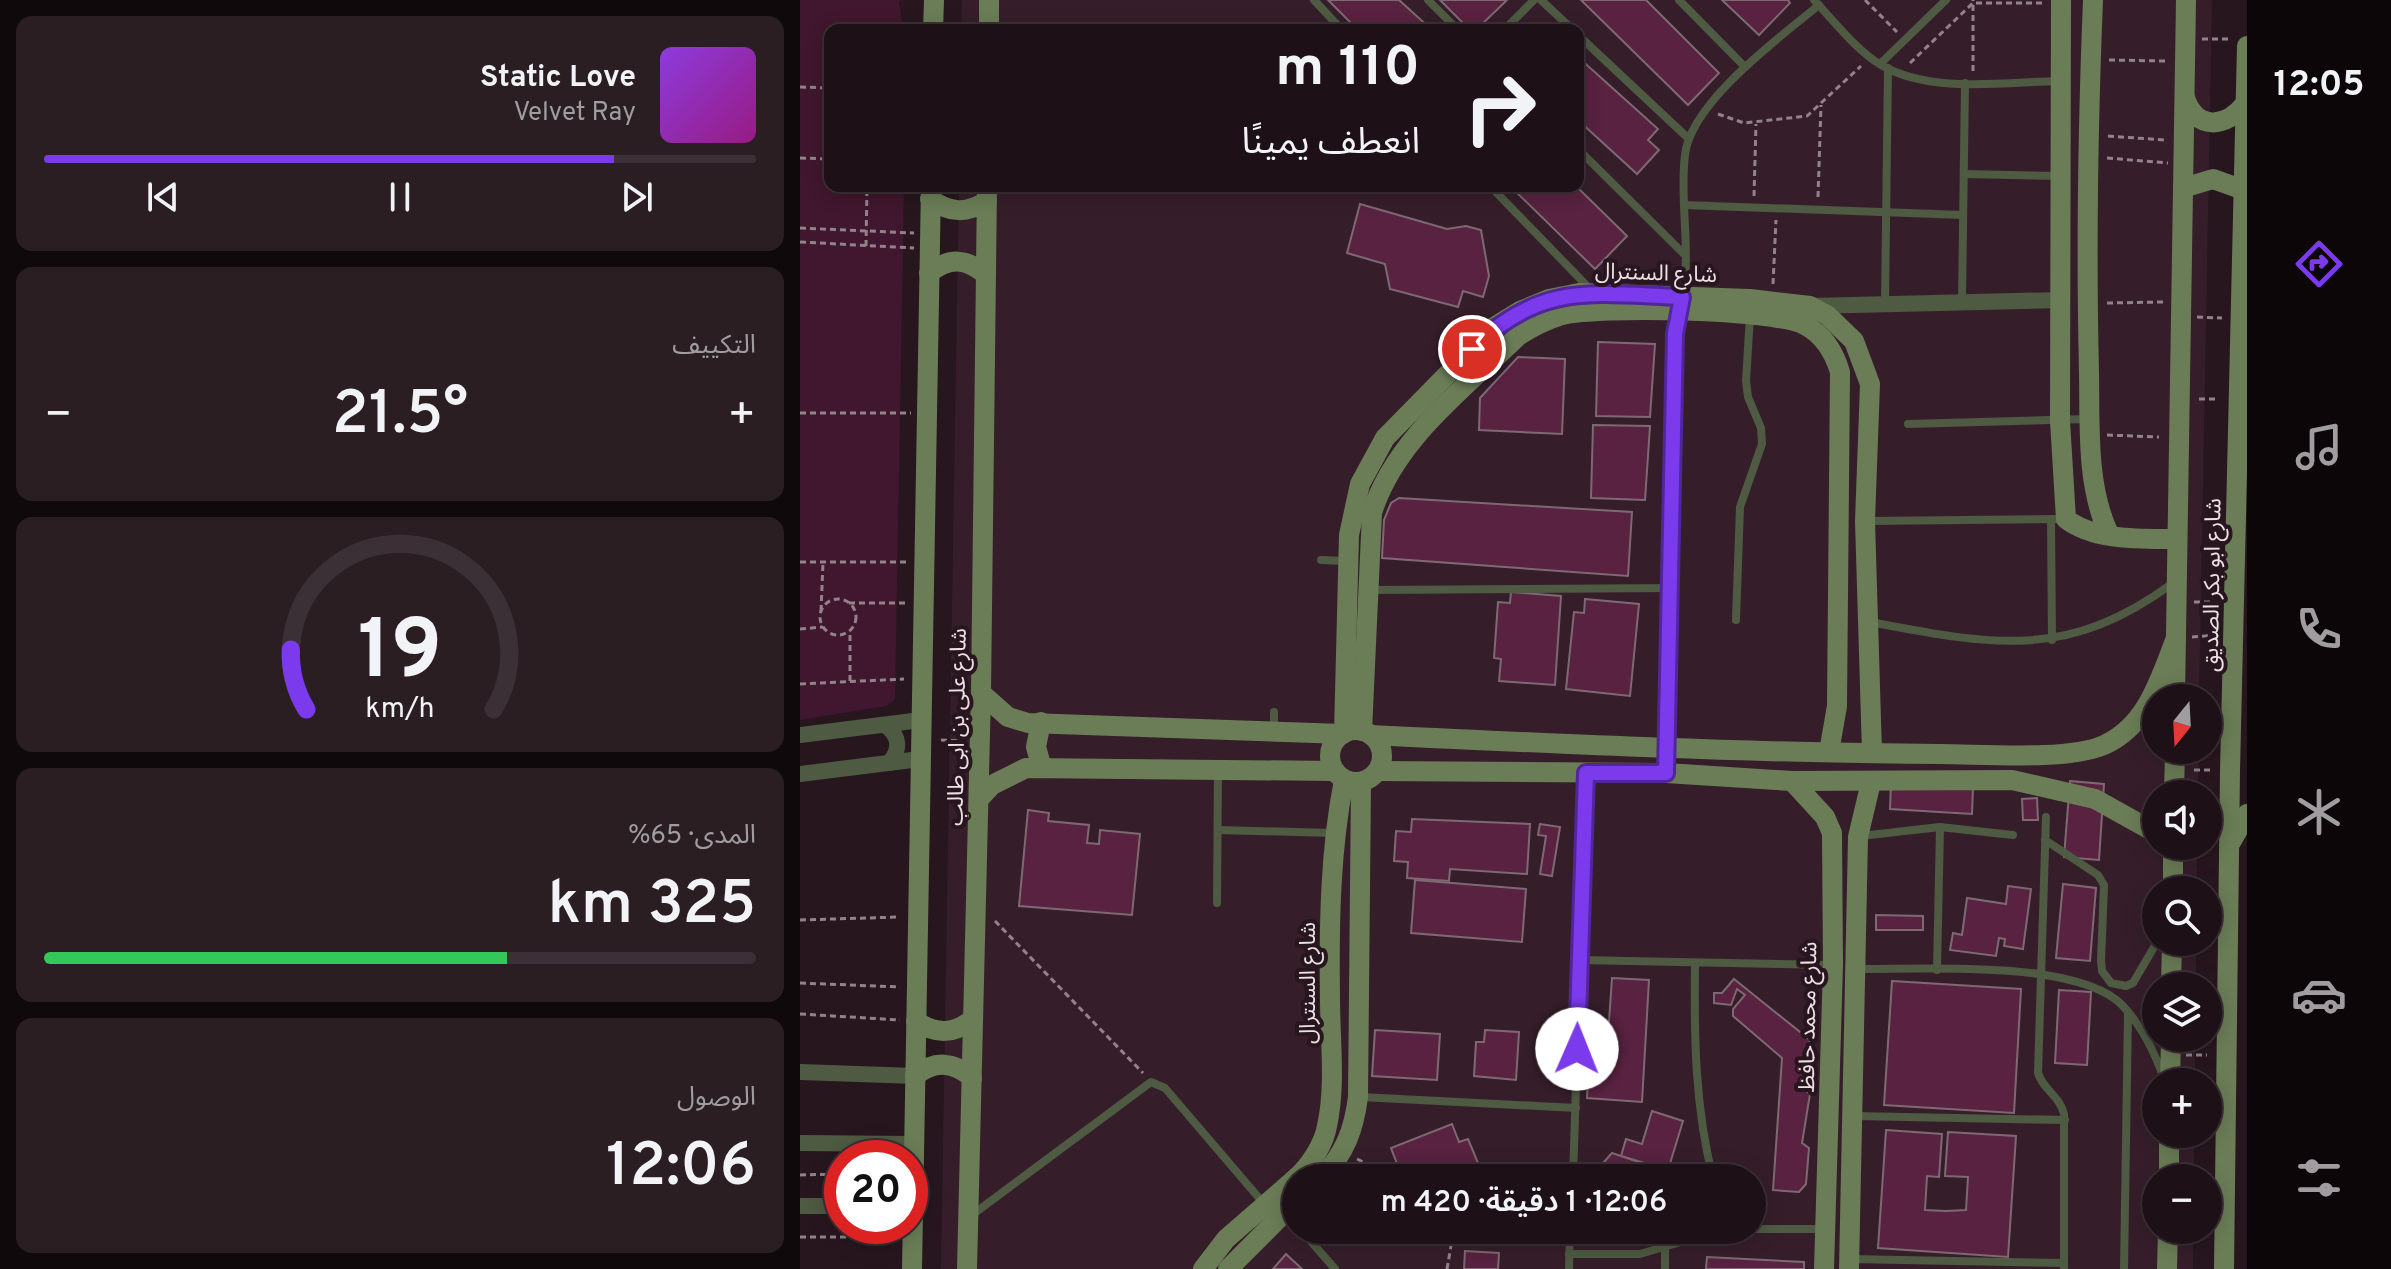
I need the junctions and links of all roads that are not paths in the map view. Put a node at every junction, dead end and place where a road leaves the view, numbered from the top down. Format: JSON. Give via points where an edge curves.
{"nodes":[{"id":1,"x":934,"y":0,"type":"edge"},
{"id":2,"x":989,"y":0,"type":"edge"},
{"id":3,"x":1314,"y":0,"type":"edge"},
{"id":4,"x":1428,"y":0,"type":"edge"},
{"id":5,"x":1534,"y":0,"type":"edge"},
{"id":6,"x":1541,"y":0,"type":"edge"},
{"id":7,"x":1679,"y":0,"type":"edge"},
{"id":8,"x":1946,"y":0,"type":"edge"},
{"id":9,"x":2093,"y":0,"type":"edge"},
{"id":10,"x":2186,"y":0,"type":"edge"},
{"id":11,"x":1816,"y":2,"type":"edge"},
{"id":12,"x":2061,"y":2,"type":"edge"},
{"id":13,"x":933,"y":24,"type":"edge"},
{"id":14,"x":989,"y":24,"type":"edge"},
{"id":15,"x":1336,"y":24,"type":"edge"},
{"id":16,"x":1452,"y":24,"type":"edge"},
{"id":17,"x":1510,"y":24,"type":"edge"},
{"id":18,"x":1567,"y":24,"type":"edge"},
{"id":19,"x":1584,"y":41,"type":"edge"},
{"id":20,"x":2239,"y":43,"type":"edge"},
{"id":21,"x":1884,"y":66,"type":"junction"},
{"id":22,"x":1745,"y":67,"type":"junction"},
{"id":23,"x":2060,"y":81,"type":"junction"},
{"id":24,"x":1969,"y":83,"type":"junction"},
{"id":25,"x":2185,"y":98,"type":"junction"},
{"id":26,"x":2245,"y":104,"type":"edge"},
{"id":27,"x":1689,"y":139,"type":"junction"},
{"id":28,"x":1584,"y":155,"type":"edge"},
{"id":29,"x":1964,"y":174,"type":"junction"},
{"id":30,"x":2059,"y":176,"type":"junction"},
{"id":31,"x":2183,"y":188,"type":"junction"},
{"id":32,"x":2244,"y":190,"type":"junction"},
{"id":33,"x":930,"y":192,"type":"edge"},
{"id":34,"x":1496,"y":192,"type":"edge"},
{"id":35,"x":987,"y":194,"type":"edge"},
{"id":36,"x":1684,"y":205,"type":"junction"},
{"id":37,"x":1886,"y":212,"type":"junction"},
{"id":38,"x":1963,"y":215,"type":"junction"},
{"id":39,"x":2060,"y":217,"type":"junction"},
{"id":40,"x":2085,"y":217,"type":"junction"},
{"id":41,"x":1685,"y":255,"type":"junction"},
{"id":42,"x":929,"y":273,"type":"junction"},
{"id":43,"x":986,"y":275,"type":"junction"},
{"id":44,"x":1595,"y":294,"type":"junction"},
{"id":45,"x":1962,"y":300,"type":"junction"},
{"id":46,"x":2060,"y":300,"type":"junction"},
{"id":47,"x":1885,"y":303,"type":"junction"},
{"id":48,"x":1680,"y":305,"type":"junction"},
{"id":49,"x":1810,"y":306,"type":"junction"},
{"id":50,"x":1750,"y":307,"type":"junction"},
{"id":51,"x":2060,"y":421,"type":"junction"},
{"id":52,"x":1908,"y":424,"type":"dead end"},
{"id":53,"x":2091,"y":427,"type":"junction"},
{"id":54,"x":1840,"y":451,"type":"junction"},
{"id":55,"x":1867,"y":451,"type":"junction"},
{"id":56,"x":2059,"y":519,"type":"junction"},
{"id":57,"x":1865,"y":521,"type":"junction"},
{"id":58,"x":2109,"y":534,"type":"junction"},
{"id":59,"x":2176,"y":539,"type":"junction"},
{"id":60,"x":1321,"y":560,"type":"dead end"},
{"id":61,"x":1348,"y":561,"type":"junction"},
{"id":62,"x":2177,"y":580,"type":"junction"},
{"id":63,"x":1671,"y":588,"type":"junction"},
{"id":64,"x":1369,"y":590,"type":"junction"},
{"id":65,"x":1736,"y":620,"type":"dead end"},
{"id":66,"x":1869,"y":622,"type":"junction"},
{"id":67,"x":2236,"y":633,"type":"junction"},
{"id":68,"x":2176,"y":638,"type":"junction"},
{"id":69,"x":2052,"y":640,"type":"junction"},
{"id":70,"x":1355,"y":658,"type":"junction"},
{"id":71,"x":2247,"y":667,"type":"edge"},
{"id":72,"x":2175,"y":684,"type":"edge"},
{"id":73,"x":981,"y":693,"type":"junction"},
{"id":74,"x":1041,"y":722,"type":"junction"},
{"id":75,"x":885,"y":725,"type":"junction"},
{"id":76,"x":1355,"y":733,"type":"junction"},
{"id":77,"x":800,"y":735,"type":"edge"},
{"id":78,"x":921,"y":740,"type":"junction"},
{"id":79,"x":1667,"y":749,"type":"junction"},
{"id":80,"x":1829,"y":752,"type":"junction"},
{"id":81,"x":1872,"y":753,"type":"junction"},
{"id":82,"x":1943,"y":754,"type":"junction"},
{"id":83,"x":889,"y":763,"type":"junction"},
{"id":84,"x":1042,"y":768,"type":"junction"},
{"id":85,"x":1218,"y":770,"type":"junction"},
{"id":86,"x":1586,"y":773,"type":"junction"},
{"id":87,"x":1666,"y":773,"type":"junction"},
{"id":88,"x":800,"y":774,"type":"edge"},
{"id":89,"x":1354,"y":776,"type":"junction"},
{"id":90,"x":1942,"y":780,"type":"junction"},
{"id":91,"x":1792,"y":781,"type":"junction"},
{"id":92,"x":1871,"y":782,"type":"junction"},
{"id":93,"x":979,"y":799,"type":"junction"},
{"id":94,"x":2247,"y":814,"type":"edge"},
{"id":95,"x":2046,"y":817,"type":"dead end"},
{"id":96,"x":2142,"y":824,"type":"edge"},
{"id":97,"x":1940,"y":827,"type":"junction"},
{"id":98,"x":1218,"y":830,"type":"junction"},
{"id":99,"x":2013,"y":835,"type":"dead end"},
{"id":100,"x":1858,"y":837,"type":"junction"},
{"id":101,"x":1334,"y":840,"type":"junction"},
{"id":102,"x":2045,"y":840,"type":"junction"},
{"id":103,"x":1360,"y":842,"type":"junction"},
{"id":104,"x":2229,"y":846,"type":"junction"},
{"id":105,"x":1217,"y":903,"type":"dead end"},
{"id":106,"x":2149,"y":956,"type":"edge"},
{"id":107,"x":1578,"y":960,"type":"junction"},
{"id":108,"x":1695,"y":964,"type":"junction"},
{"id":109,"x":1843,"y":967,"type":"junction"},
{"id":110,"x":1937,"y":970,"type":"junction"},
{"id":111,"x":2041,"y":973,"type":"junction"},
{"id":112,"x":2128,"y":1012,"type":"junction"},
{"id":113,"x":973,"y":1019,"type":"junction"},
{"id":114,"x":916,"y":1021,"type":"junction"},
{"id":115,"x":1359,"y":1047,"type":"junction"},
{"id":116,"x":1330,"y":1048,"type":"junction"},
{"id":117,"x":2162,"y":1068,"type":"edge"},
{"id":118,"x":800,"y":1072,"type":"edge"},
{"id":119,"x":915,"y":1076,"type":"junction"},
{"id":120,"x":972,"y":1078,"type":"junction"},
{"id":121,"x":1358,"y":1097,"type":"junction"},
{"id":122,"x":1576,"y":1108,"type":"junction"},
{"id":123,"x":1851,"y":1115,"type":"junction"},
{"id":124,"x":2065,"y":1120,"type":"junction"},
{"id":125,"x":914,"y":1140,"type":"edge"},
{"id":126,"x":800,"y":1143,"type":"edge"},
{"id":127,"x":824,"y":1143,"type":"edge"},
{"id":128,"x":1307,"y":1164,"type":"edge"},
{"id":129,"x":1333,"y":1164,"type":"edge"},
{"id":130,"x":1574,"y":1164,"type":"edge"},
{"id":131,"x":1711,"y":1164,"type":"edge"},
{"id":132,"x":800,"y":1206,"type":"edge"},
{"id":133,"x":824,"y":1206,"type":"edge"},
{"id":134,"x":1282,"y":1207,"type":"edge"},
{"id":135,"x":1282,"y":1213,"type":"edge"},
{"id":136,"x":1282,"y":1215,"type":"edge"},
{"id":137,"x":968,"y":1218,"type":"junction"},
{"id":138,"x":1766,"y":1229,"type":"edge"},
{"id":139,"x":1825,"y":1229,"type":"junction"},
{"id":140,"x":1849,"y":1230,"type":"junction"},
{"id":141,"x":912,"y":1244,"type":"edge"},
{"id":142,"x":1313,"y":1244,"type":"edge"},
{"id":143,"x":1569,"y":1244,"type":"edge"},
{"id":144,"x":1680,"y":1244,"type":"edge"},
{"id":145,"x":2168,"y":1244,"type":"edge"},
{"id":146,"x":1665,"y":1249,"type":"junction"},
{"id":147,"x":1569,"y":1254,"type":"junction"},
{"id":148,"x":1849,"y":1264,"type":"edge"},
{"id":149,"x":2064,"y":1266,"type":"edge"},
{"id":150,"x":912,"y":1269,"type":"edge"},
{"id":151,"x":967,"y":1269,"type":"edge"},
{"id":152,"x":1203,"y":1269,"type":"edge"},
{"id":153,"x":1228,"y":1269,"type":"edge"},
{"id":154,"x":1335,"y":1269,"type":"edge"},
{"id":155,"x":1569,"y":1269,"type":"edge"},
{"id":156,"x":1665,"y":1269,"type":"edge"},
{"id":157,"x":1824,"y":1269,"type":"edge"},
{"id":158,"x":2124,"y":1269,"type":"edge"},
{"id":159,"x":2167,"y":1269,"type":"edge"},
{"id":160,"x":2224,"y":1269,"type":"edge"}],
"edges":[{"from":1,"to":13,"type":"street"},
{"from":2,"to":14,"type":"street"},
{"from":3,"to":15,"type":"lane"},
{"from":4,"to":16,"type":"lane"},
{"from":5,"to":17,"type":"lane"},
{"from":6,"to":18,"type":"lane"},
{"from":7,"to":22,"type":"lane"},
{"from":8,"to":21,"type":"lane"},
{"from":9,"to":40,"type":"street"},
{"from":10,"to":25,"type":"street","name":"شارع ابو بكر الصديق"},
{"from":11,"to":21,"type":"lane"},
{"from":11,"to":22,"type":"lane"},
{"from":12,"to":23,"type":"street"},
{"from":19,"to":27,"type":"lane"},
{"from":20,"to":26,"type":"street","name":"شارع ابو بكر الصديق"},
{"from":21,"to":24,"type":"lane"},
{"from":21,"to":37,"type":"lane"},
{"from":22,"to":27,"type":"lane"},
{"from":23,"to":24,"type":"lane"},
{"from":23,"to":30,"type":"street"},
{"from":24,"to":29,"type":"lane"},
{"from":25,"to":26,"type":"street","via":[[2193,115],[2212,124],[2231,119]]},
{"from":25,"to":31,"type":"street","name":"شارع ابو بكر الصديق"},
{"from":26,"to":32,"type":"street","name":"شارع ابو بكر الصديق"},
{"from":27,"to":36,"type":"lane"},
{"from":28,"to":41,"type":"lane"},
{"from":29,"to":30,"type":"lane"},
{"from":29,"to":38,"type":"lane"},
{"from":30,"to":39,"type":"street"},
{"from":31,"to":32,"type":"street","via":[[2213,179]]},
{"from":31,"to":59,"type":"street","name":"شارع ابو بكر الصديق"},
{"from":32,"to":67,"type":"street","name":"شارع ابو بكر الصديق"},
{"from":33,"to":35,"type":"street","via":[[943,208],[958,211],[974,209]]},
{"from":33,"to":42,"type":"street","name":"شارع على بن ابى طالب"},
{"from":34,"to":44,"type":"lane"},
{"from":35,"to":43,"type":"street","name":"شارع على بن ابى طالب"},
{"from":36,"to":37,"type":"lane"},
{"from":36,"to":41,"type":"lane"},
{"from":37,"to":38,"type":"lane"},
{"from":37,"to":47,"type":"lane"},
{"from":38,"to":45,"type":"lane"},
{"from":39,"to":40,"type":"street"},
{"from":39,"to":46,"type":"street"},
{"from":40,"to":53,"type":"street"},
{"from":41,"to":48,"type":"lane"},
{"from":42,"to":43,"type":"street","via":[[958,260],[974,264]]},
{"from":42,"to":78,"type":"street","name":"شارع على بن ابى طالب"},
{"from":43,"to":73,"type":"street","name":"شارع على بن ابى طالب"},
{"from":44,"to":48,"type":"street","name":"شارع السنترال"},
{"from":44,"to":61,"type":"street","name":"شارع السنترال","via":[[1549,299],[1494,327],[1385,438],[1360,484]]},
{"from":45,"to":46,"type":"street"},
{"from":45,"to":47,"type":"street"},
{"from":46,"to":51,"type":"street"},
{"from":47,"to":49,"type":"street"},
{"from":48,"to":50,"type":"street","name":"شارع السنترال"},
{"from":48,"to":63,"type":"lane"},
{"from":48,"to":64,"type":"street","name":"شارع السنترال","via":[[1563,315],[1518,336],[1390,468],[1372,513]]},
{"from":49,"to":50,"type":"street","name":"شارع السنترال","via":[[1772,300]]},
{"from":49,"to":55,"type":"street","name":"شارع السنترال","via":[[1854,341],[1862,361],[1870,384]]},
{"from":50,"to":54,"type":"street","name":"شارع السنترال","via":[[1806,325],[1829,345],[1840,372]]},
{"from":50,"to":65,"type":"lane","via":[[1746,381],[1762,444],[1740,507]]},
{"from":51,"to":52,"type":"lane"},
{"from":51,"to":53,"type":"lane"},
{"from":51,"to":56,"type":"street"},
{"from":53,"to":58,"type":"street","via":[[2096,501]]},
{"from":54,"to":55,"type":"street"},
{"from":54,"to":80,"type":"street","name":"شارع السنترال","via":[[1837,706]]},
{"from":55,"to":57,"type":"street","name":"شارع السنترال"},
{"from":56,"to":57,"type":"lane"},
{"from":56,"to":58,"type":"street"},
{"from":56,"to":69,"type":"lane"},
{"from":57,"to":66,"type":"street","name":"شارع السنترال"},
{"from":58,"to":59,"type":"street"},
{"from":59,"to":62,"type":"street","name":"شارع ابو بكر الصديق"},
{"from":60,"to":61,"type":"lane"},
{"from":61,"to":70,"type":"street","name":"شارع السنترال"},
{"from":62,"to":68,"type":"street","name":"شارع ابو بكر الصديق"},
{"from":62,"to":69,"type":"lane","via":[[2119,619]]},
{"from":63,"to":64,"type":"lane"},
{"from":63,"to":79,"type":"lane"},
{"from":64,"to":70,"type":"street","name":"شارع السنترال"},
{"from":66,"to":69,"type":"lane","via":[[1933,634]]},
{"from":66,"to":81,"type":"street","name":"شارع السنترال"},
{"from":67,"to":71,"type":"street"},
{"from":67,"to":104,"type":"street","name":"شارع ابو بكر الصديق"},
{"from":68,"to":72,"type":"street","name":"شارع ابو بكر الصديق"},
{"from":68,"to":82,"type":"street","via":[[2151,700],[2120,736],[2104,745],[2031,754]]},
{"from":70,"to":76,"type":"street","name":"شارع السنترال"},
{"from":73,"to":74,"type":"street","via":[[1008,717]]},
{"from":73,"to":93,"type":"street","name":"شارع على بن ابى طالب"},
{"from":74,"to":76,"type":"street","via":[[1274,722]]},
{"from":74,"to":84,"type":"street","via":[[1036,747]]},
{"from":75,"to":77,"type":"street"},
{"from":75,"to":78,"type":"street"},
{"from":75,"to":83,"type":"street","via":[[898,743]]},
{"from":76,"to":79,"type":"street"},
{"from":76,"to":89,"type":"street","via":[[1330,752]]},
{"from":76,"to":89,"type":"street","via":[[1382,753]]},
{"from":78,"to":83,"type":"street"},
{"from":78,"to":114,"type":"street","name":"شارع على بن ابى طالب"},
{"from":79,"to":80,"type":"street"},
{"from":79,"to":87,"type":"street"},
{"from":80,"to":81,"type":"street"},
{"from":81,"to":82,"type":"street"},
{"from":82,"to":90,"type":"street"},
{"from":83,"to":88,"type":"street"},
{"from":84,"to":85,"type":"street"},
{"from":84,"to":93,"type":"street","via":[[1008,774]]},
{"from":85,"to":89,"type":"street"},
{"from":85,"to":98,"type":"lane"},
{"from":86,"to":87,"type":"street"},
{"from":86,"to":89,"type":"street"},
{"from":86,"to":107,"type":"lane"},
{"from":87,"to":91,"type":"street"},
{"from":89,"to":101,"type":"street","name":"شارع السنترال"},
{"from":89,"to":103,"type":"street"},
{"from":90,"to":92,"type":"street"},
{"from":90,"to":96,"type":"street","via":[[2012,780],[2081,794]]},
{"from":91,"to":92,"type":"street"},
{"from":91,"to":109,"type":"street","name":"شارع محمد حافظ","via":[[1825,817],[1832,833]]},
{"from":92,"to":100,"type":"street","name":"شارع محمد حافظ"},
{"from":93,"to":113,"type":"street","name":"شارع على بن ابى طالب"},
{"from":94,"to":104,"type":"street"},
{"from":95,"to":102,"type":"lane"},
{"from":97,"to":99,"type":"lane"},
{"from":97,"to":100,"type":"lane"},
{"from":97,"to":110,"type":"lane"},
{"from":98,"to":101,"type":"lane"},
{"from":98,"to":105,"type":"lane"},
{"from":100,"to":109,"type":"street","name":"شارع محمد حافظ"},
{"from":101,"to":103,"type":"street"},
{"from":101,"to":116,"type":"street","name":"شارع السنترال"},
{"from":102,"to":106,"type":"lane","via":[[2098,875],[2104,885],[2105,978],[2118,986],[2133,983]]},
{"from":102,"to":111,"type":"lane"},
{"from":103,"to":115,"type":"street"},
{"from":104,"to":160,"type":"street","name":"شارع ابو بكر الصديق"},
{"from":107,"to":108,"type":"lane"},
{"from":107,"to":122,"type":"lane"},
{"from":108,"to":109,"type":"lane"},
{"from":108,"to":131,"type":"lane","via":[[1699,1098]]},
{"from":109,"to":110,"type":"lane"},
{"from":109,"to":123,"type":"street","name":"شارع محمد حافظ"},
{"from":109,"to":139,"type":"street","name":"شارع محمد حافظ"},
{"from":110,"to":111,"type":"lane"},
{"from":111,"to":112,"type":"lane","via":[[2098,987]]},
{"from":111,"to":124,"type":"lane","via":[[2039,1078],[2061,1102]]},
{"from":112,"to":117,"type":"lane"},
{"from":112,"to":158,"type":"lane"},
{"from":113,"to":114,"type":"street","via":[[945,1032]]},
{"from":113,"to":120,"type":"street","name":"شارع على بن ابى طالب"},
{"from":114,"to":119,"type":"street","name":"شارع على بن ابى طالب"},
{"from":115,"to":116,"type":"street"},
{"from":115,"to":121,"type":"street"},
{"from":116,"to":128,"type":"street","name":"شارع السنترال","via":[[1327,1130]]},
{"from":118,"to":119,"type":"street"},
{"from":119,"to":120,"type":"street","via":[[944,1064]]},
{"from":119,"to":125,"type":"street","name":"شارع على بن ابى طالب"},
{"from":120,"to":137,"type":"street","name":"شارع على بن ابى طالب"},
{"from":121,"to":122,"type":"lane"},
{"from":121,"to":129,"type":"street","via":[[1354,1125]]},
{"from":122,"to":130,"type":"lane"},
{"from":123,"to":124,"type":"lane"},
{"from":123,"to":140,"type":"street","name":"شارع محمد حافظ"},
{"from":124,"to":149,"type":"lane"},
{"from":126,"to":127,"type":"street"},
{"from":132,"to":133,"type":"street"},
{"from":134,"to":137,"type":"lane","via":[[1165,1088],[1151,1082]]},
{"from":135,"to":152,"type":"street","name":"شارع السنترال","via":[[1226,1239]]},
{"from":136,"to":153,"type":"street","name":"شارع السنترال"},
{"from":137,"to":151,"type":"street","name":"شارع على بن ابى طالب"},
{"from":138,"to":139,"type":"lane"},
{"from":139,"to":140,"type":"street"},
{"from":139,"to":157,"type":"street","name":"شارع محمد حافظ"},
{"from":140,"to":148,"type":"street","name":"شارع محمد حافظ"},
{"from":141,"to":150,"type":"street","name":"شارع على بن ابى طالب"},
{"from":142,"to":154,"type":"lane"},
{"from":143,"to":147,"type":"lane"},
{"from":144,"to":146,"type":"lane"},
{"from":145,"to":159,"type":"street"},
{"from":146,"to":147,"type":"lane"},
{"from":146,"to":156,"type":"lane"},
{"from":147,"to":155,"type":"lane"},
{"from":148,"to":149,"type":"lane"}]}
